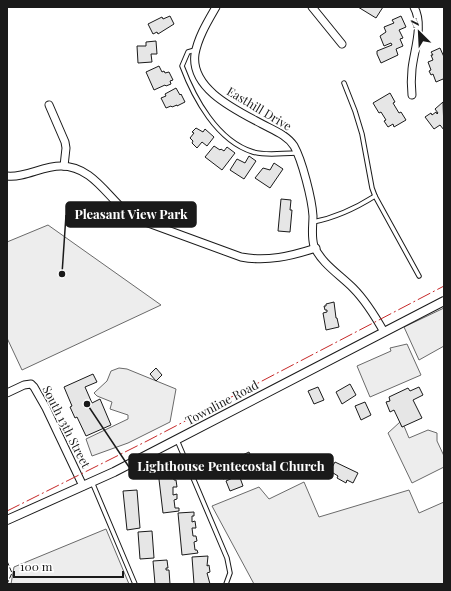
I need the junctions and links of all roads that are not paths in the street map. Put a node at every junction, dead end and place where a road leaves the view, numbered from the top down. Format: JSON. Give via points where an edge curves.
{"nodes":[{"id":1,"x":216,"y":7,"type":"edge"},
{"id":2,"x":312,"y":7,"type":"edge"},
{"id":3,"x":414,"y":7,"type":"edge"},
{"id":4,"x":342,"y":44,"type":"dead end"},
{"id":5,"x":196,"y":50,"type":"junction"},
{"id":6,"x":344,"y":83,"type":"dead end"},
{"id":7,"x":412,"y":95,"type":"dead end"},
{"id":8,"x":49,"y":105,"type":"dead end"},
{"id":9,"x":297,"y":153,"type":"junction"},
{"id":10,"x":64,"y":166,"type":"junction"},
{"id":11,"x":7,"y":176,"type":"edge"},
{"id":12,"x":375,"y":196,"type":"junction"},
{"id":13,"x":313,"y":222,"type":"junction"},
{"id":14,"x":316,"y":248,"type":"junction"},
{"id":15,"x":420,"y":276,"type":"dead end"},
{"id":16,"x":444,"y":301,"type":"edge"},
{"id":17,"x":384,"y":332,"type":"junction"},
{"id":18,"x":7,"y":393,"type":"edge"},
{"id":19,"x":177,"y":440,"type":"junction"},
{"id":20,"x":92,"y":482,"type":"junction"},
{"id":21,"x":83,"y":486,"type":"junction"},
{"id":22,"x":7,"y":520,"type":"edge"},
{"id":23,"x":135,"y":584,"type":"edge"},
{"id":24,"x":226,"y":584,"type":"edge"}],
"edges":[{"from":1,"to":5,"type":"street","name":"Easthill Drive"},
{"from":2,"to":4,"type":"street"},
{"from":3,"to":7,"type":"street","via":[[418,24],[412,69]]},
{"from":5,"to":9,"type":"street","name":"Easthill Drive","via":[[195,60],[203,83],[230,106],[284,137]]},
{"from":5,"to":9,"type":"lane","via":[[188,52],[182,66],[206,114],[225,136],[237,145],[254,152]]},
{"from":6,"to":12,"type":"lane","via":[[362,134]]},
{"from":8,"to":10,"type":"street","via":[[65,142]]},
{"from":9,"to":13,"type":"street","name":"Easthill Drive","via":[[312,206]]},
{"from":10,"to":11,"type":"street","via":[[49,166],[19,176]]},
{"from":10,"to":14,"type":"street","via":[[77,169],[94,179],[123,209],[140,220],[235,255],[267,259]]},
{"from":12,"to":13,"type":"lane","via":[[347,211]]},
{"from":12,"to":15,"type":"lane"},
{"from":13,"to":14,"type":"street","name":"Easthill Drive","via":[[312,237]]},
{"from":14,"to":17,"type":"street","name":"Easthill Drive","via":[[325,261],[361,297]]},
{"from":16,"to":17,"type":"street","name":"Townline Road"},
{"from":17,"to":19,"type":"street","name":"Townline Road"},
{"from":18,"to":21,"type":"street","name":"South 13th Street","via":[[24,385],[31,384],[34,387]]},
{"from":19,"to":20,"type":"street","name":"Townline Road"},
{"from":19,"to":24,"type":"lane","via":[[228,563],[230,573]]},
{"from":20,"to":21,"type":"street","name":"Townline Road"},
{"from":20,"to":23,"type":"lane"},
{"from":21,"to":22,"type":"street","name":"Townline Road"}]}
